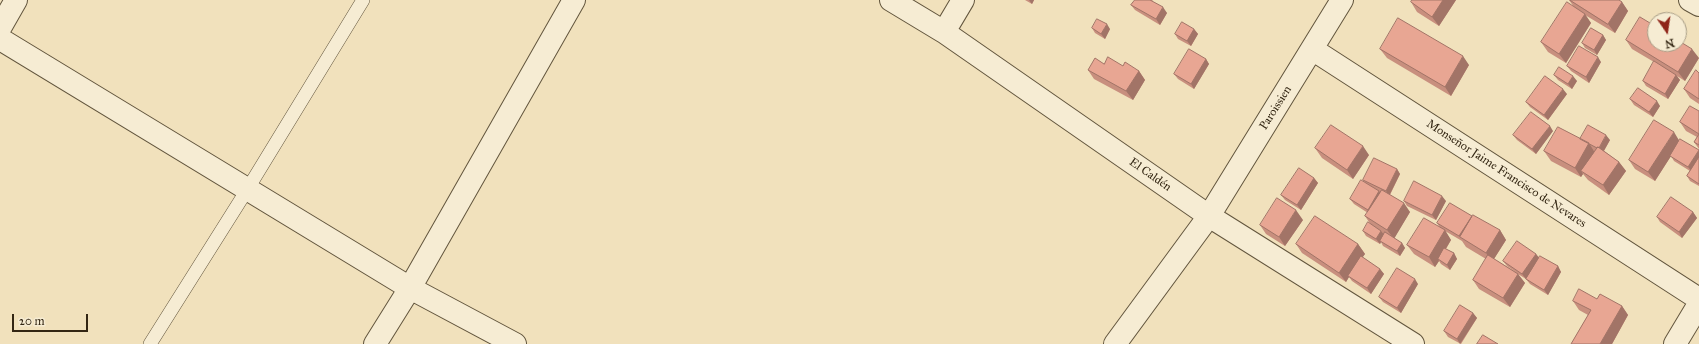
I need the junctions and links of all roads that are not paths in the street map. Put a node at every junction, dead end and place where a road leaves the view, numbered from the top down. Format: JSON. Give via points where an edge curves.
{"nodes":[{"id":1,"x":16,"y":0,"type":"edge"},
{"id":2,"x":363,"y":0,"type":"edge"},
{"id":3,"x":574,"y":0,"type":"edge"},
{"id":4,"x":891,"y":0,"type":"edge"},
{"id":5,"x":963,"y":0,"type":"edge"},
{"id":6,"x":1342,"y":0,"type":"edge"},
{"id":7,"x":1690,"y":0,"type":"edge"},
{"id":8,"x":1699,"y":5,"type":"edge"},
{"id":9,"x":0,"y":28,"type":"edge"},
{"id":10,"x":944,"y":32,"type":"junction"},
{"id":11,"x":0,"y":39,"type":"edge"},
{"id":12,"x":1312,"y":49,"type":"junction"},
{"id":13,"x":247,"y":190,"type":"junction"},
{"id":14,"x":1209,"y":216,"type":"junction"},
{"id":15,"x":410,"y":288,"type":"junction"},
{"id":16,"x":1699,"y":299,"type":"edge"},
{"id":17,"x":1699,"y":304,"type":"edge"},
{"id":18,"x":150,"y":344,"type":"edge"},
{"id":19,"x":375,"y":344,"type":"edge"},
{"id":20,"x":515,"y":344,"type":"edge"},
{"id":21,"x":1115,"y":344,"type":"edge"},
{"id":22,"x":1413,"y":344,"type":"edge"},
{"id":23,"x":1675,"y":344,"type":"edge"}],
"edges":[{"from":1,"to":9,"type":"street"},
{"from":2,"to":13,"type":"lane"},
{"from":3,"to":15,"type":"street"},
{"from":4,"to":10,"type":"street","name":"El Caldén"},
{"from":5,"to":10,"type":"street"},
{"from":6,"to":12,"type":"street","name":"Paroissien"},
{"from":7,"to":8,"type":"street"},
{"from":10,"to":14,"type":"street","name":"El Caldén"},
{"from":11,"to":13,"type":"street"},
{"from":12,"to":14,"type":"street","name":"Paroissien"},
{"from":12,"to":16,"type":"street","name":"Monseñor Jaime Francisco de Nevares"},
{"from":13,"to":15,"type":"street"},
{"from":13,"to":18,"type":"lane"},
{"from":14,"to":21,"type":"street","name":"Paroissien"},
{"from":14,"to":22,"type":"street","name":"El Caldén"},
{"from":15,"to":19,"type":"street"},
{"from":15,"to":20,"type":"street"},
{"from":17,"to":23,"type":"street"}]}
